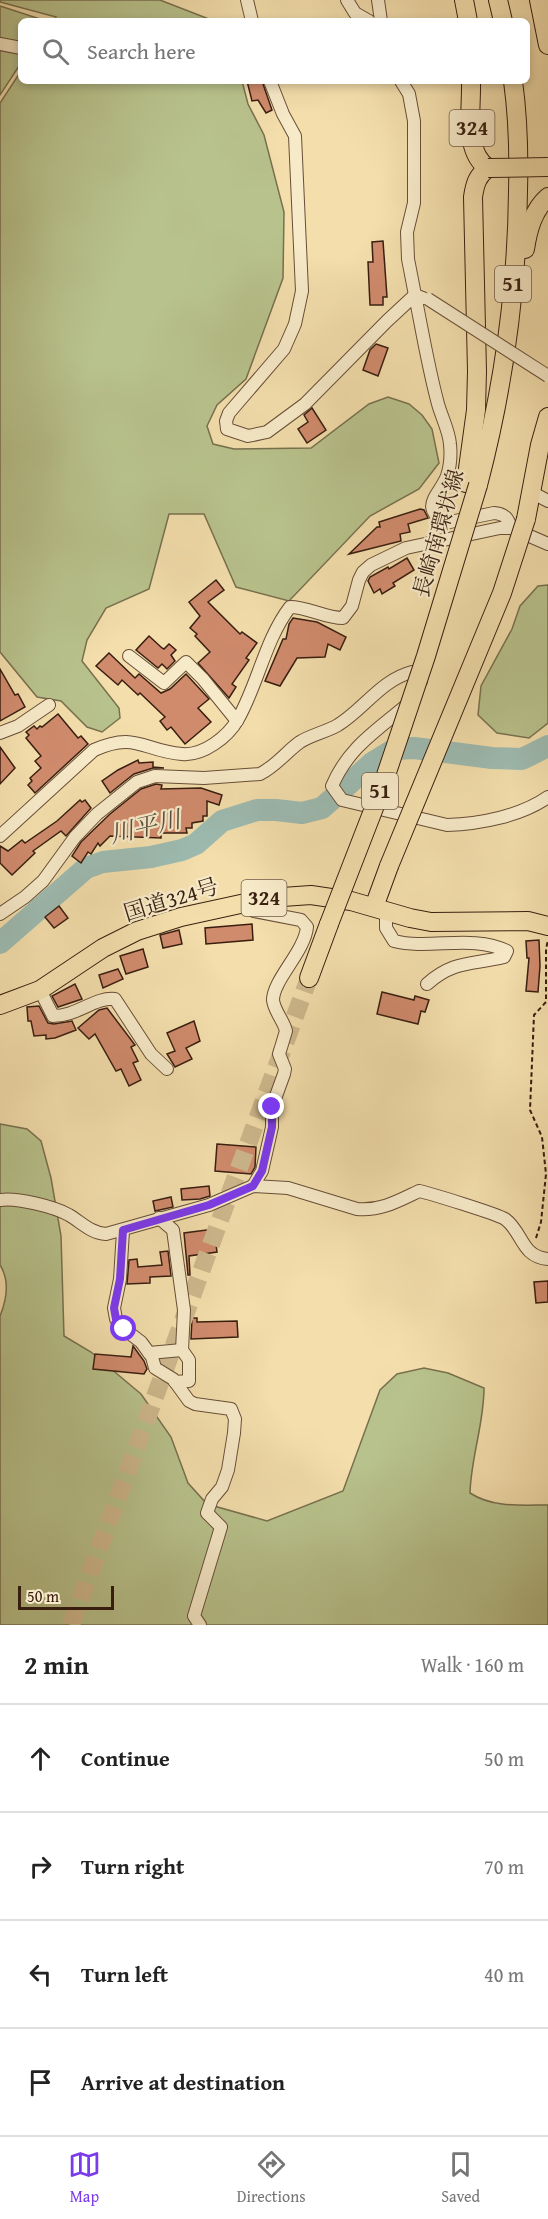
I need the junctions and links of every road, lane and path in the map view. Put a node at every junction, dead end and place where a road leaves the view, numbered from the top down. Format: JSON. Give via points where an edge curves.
{"nodes":[{"id":1,"x":247,"y":0,"type":"edge"},
{"id":2,"x":347,"y":0,"type":"edge"},
{"id":3,"x":378,"y":0,"type":"edge"},
{"id":4,"x":464,"y":0,"type":"edge"},
{"id":5,"x":498,"y":0,"type":"edge"},
{"id":6,"x":539,"y":0,"type":"edge"},
{"id":7,"x":353,"y":17,"type":"edge"},
{"id":8,"x":251,"y":18,"type":"edge"},
{"id":9,"x":381,"y":18,"type":"edge"},
{"id":10,"x":467,"y":18,"type":"edge"},
{"id":11,"x":502,"y":18,"type":"edge"},
{"id":12,"x":0,"y":44,"type":"edge"},
{"id":13,"x":548,"y":45,"type":"edge"},
{"id":14,"x":18,"y":47,"type":"edge"},
{"id":15,"x":271,"y":84,"type":"edge"},
{"id":16,"x":403,"y":84,"type":"edge"},
{"id":17,"x":414,"y":84,"type":"edge"},
{"id":18,"x":471,"y":84,"type":"edge"},
{"id":19,"x":513,"y":84,"type":"edge"},
{"id":20,"x":409,"y":94,"type":"junction"},
{"id":21,"x":548,"y":167,"type":"edge"},
{"id":22,"x":488,"y":168,"type":"junction"},
{"id":23,"x":548,"y":197,"type":"edge"},
{"id":24,"x":416,"y":295,"type":"junction"},
{"id":25,"x":548,"y":376,"type":"edge"},
{"id":26,"x":548,"y":417,"type":"edge"},
{"id":27,"x":484,"y":463,"type":"junction"},
{"id":28,"x":472,"y":484,"type":"junction"},
{"id":29,"x":540,"y":497,"type":"edge"},
{"id":30,"x":519,"y":524,"type":"junction"},
{"id":31,"x":548,"y":544,"type":"edge"},
{"id":32,"x":129,"y":656,"type":"dead end"},
{"id":33,"x":49,"y":705,"type":"dead end"},
{"id":34,"x":237,"y":721,"type":"junction"},
{"id":35,"x":0,"y":733,"type":"edge"},
{"id":36,"x":548,"y":797,"type":"edge"},
{"id":37,"x":0,"y":836,"type":"edge"},
{"id":38,"x":244,"y":903,"type":"junction"},
{"id":39,"x":380,"y":909,"type":"junction"},
{"id":40,"x":0,"y":914,"type":"edge"},
{"id":41,"x":548,"y":926,"type":"edge"},
{"id":42,"x":548,"y":940,"type":"edge"},
{"id":43,"x":309,"y":978,"type":"tunnel mouth"},
{"id":44,"x":427,"y":984,"type":"dead end"},
{"id":45,"x":40,"y":990,"type":"junction"},
{"id":46,"x":0,"y":1005,"type":"edge"},
{"id":47,"x":167,"y":1069,"type":"dead end"},
{"id":48,"x":253,"y":1186,"type":"junction"},
{"id":49,"x":0,"y":1200,"type":"edge"},
{"id":50,"x":159,"y":1218,"type":"junction"},
{"id":51,"x":123,"y":1230,"type":"junction"},
{"id":52,"x":545,"y":1259,"type":"edge"},
{"id":53,"x":182,"y":1350,"type":"junction"},
{"id":54,"x":148,"y":1353,"type":"junction"},
{"id":55,"x":175,"y":1382,"type":"junction"},
{"id":56,"x":200,"y":1625,"type":"edge"}],
"edges":[{"from":1,"to":8,"type":"street"},
{"from":2,"to":7,"type":"street"},
{"from":3,"to":9,"type":"street"},
{"from":4,"to":10,"type":"highway"},
{"from":5,"to":11,"type":"highway"},
{"from":6,"to":13,"type":"highway"},
{"from":12,"to":14,"type":"street"},
{"from":15,"to":24,"type":"street","via":[[295,136],[302,291],[295,324],[284,349],[229,413],[227,429],[248,436],[267,432],[305,404]]},
{"from":16,"to":20,"type":"street"},
{"from":17,"to":20,"type":"street"},
{"from":18,"to":22,"type":"highway","number":"324","via":[[474,154]]},
{"from":19,"to":27,"type":"highway","name":"長崎南環状線","number":"51","via":[[519,146],[516,256],[510,319]]},
{"from":20,"to":24,"type":"street","via":[[414,121],[414,203],[407,232]]},
{"from":21,"to":22,"type":"highway","number":"324","bridge":true},
{"from":22,"to":28,"type":"highway","number":"51","via":[[479,174],[472,197],[477,371]]},
{"from":23,"to":27,"type":"highway","number":"51","via":[[530,227],[503,388]]},
{"from":24,"to":25,"type":"street","bridge":true},
{"from":24,"to":30,"type":"street","via":[[436,400],[450,443],[447,477],[432,500],[432,510],[445,523],[494,513]]},
{"from":26,"to":29,"type":"highway","via":[[540,445]]},
{"from":27,"to":28,"type":"highway","name":"長崎南環状線","number":"51"},
{"from":28,"to":43,"type":"highway","number":"51","bridge":true,"via":[[426,656],[381,790]]},
{"from":29,"to":30,"type":"highway"},
{"from":30,"to":31,"type":"street"},
{"from":30,"to":34,"type":"street","via":[[429,541],[388,555],[363,572],[352,606],[343,618],[290,607]]},
{"from":30,"to":39,"type":"highway","bridge":true,"via":[[502,593],[389,866]]},
{"from":32,"to":34,"type":"street","via":[[164,683],[186,662]]},
{"from":33,"to":35,"type":"street"},
{"from":34,"to":37,"type":"street","via":[[216,742],[184,755],[124,740],[110,742],[94,750]]},
{"from":36,"to":40,"type":"street","via":[[498,818],[447,825],[342,800],[332,786],[340,767],[356,747],[417,696],[422,682],[412,672],[388,682],[338,725],[300,742],[260,774],[155,776],[137,782],[75,837],[43,881]]},
{"from":38,"to":39,"type":"highway","name":"国道324号","number":"324","via":[[311,895]]},
{"from":38,"to":45,"type":"highway","name":"国道324号","number":"324","via":[[136,931]]},
{"from":38,"to":48,"type":"street","via":[[254,911],[301,920],[307,927],[273,1001],[286,1031],[279,1054],[285,1069],[272,1107],[272,1127],[262,1171]]},
{"from":39,"to":41,"type":"highway","name":"国道324号","number":"324","via":[[431,922],[528,921]]},
{"from":39,"to":44,"type":"street","via":[[394,941],[497,946],[507,951],[504,957],[451,967]]},
{"from":42,"to":52,"type":"path","via":[[546,1002],[534,1015],[530,1110],[542,1137],[546,1174],[541,1222],[534,1242]]},
{"from":45,"to":46,"type":"highway","name":"国道324号","number":"324"},
{"from":45,"to":47,"type":"street","via":[[53,1016],[72,1014],[104,999],[115,999],[151,1054]]},
{"from":48,"to":50,"type":"street","via":[[209,1205]]},
{"from":48,"to":52,"type":"street","via":[[288,1188],[367,1210],[391,1206],[418,1191],[424,1192],[505,1220],[536,1258]]},
{"from":49,"to":51,"type":"street","via":[[61,1211],[95,1233]]},
{"from":50,"to":51,"type":"street"},
{"from":50,"to":53,"type":"street","via":[[173,1230],[184,1310]]},
{"from":51,"to":54,"type":"street","via":[[116,1319]]},
{"from":53,"to":54,"type":"street"},
{"from":53,"to":55,"type":"street","via":[[189,1360],[189,1382]]},
{"from":54,"to":55,"type":"street","via":[[155,1368]]},
{"from":55,"to":56,"type":"street","via":[[189,1401],[231,1409],[235,1419],[228,1470],[207,1513],[221,1527],[194,1616]]}]}
